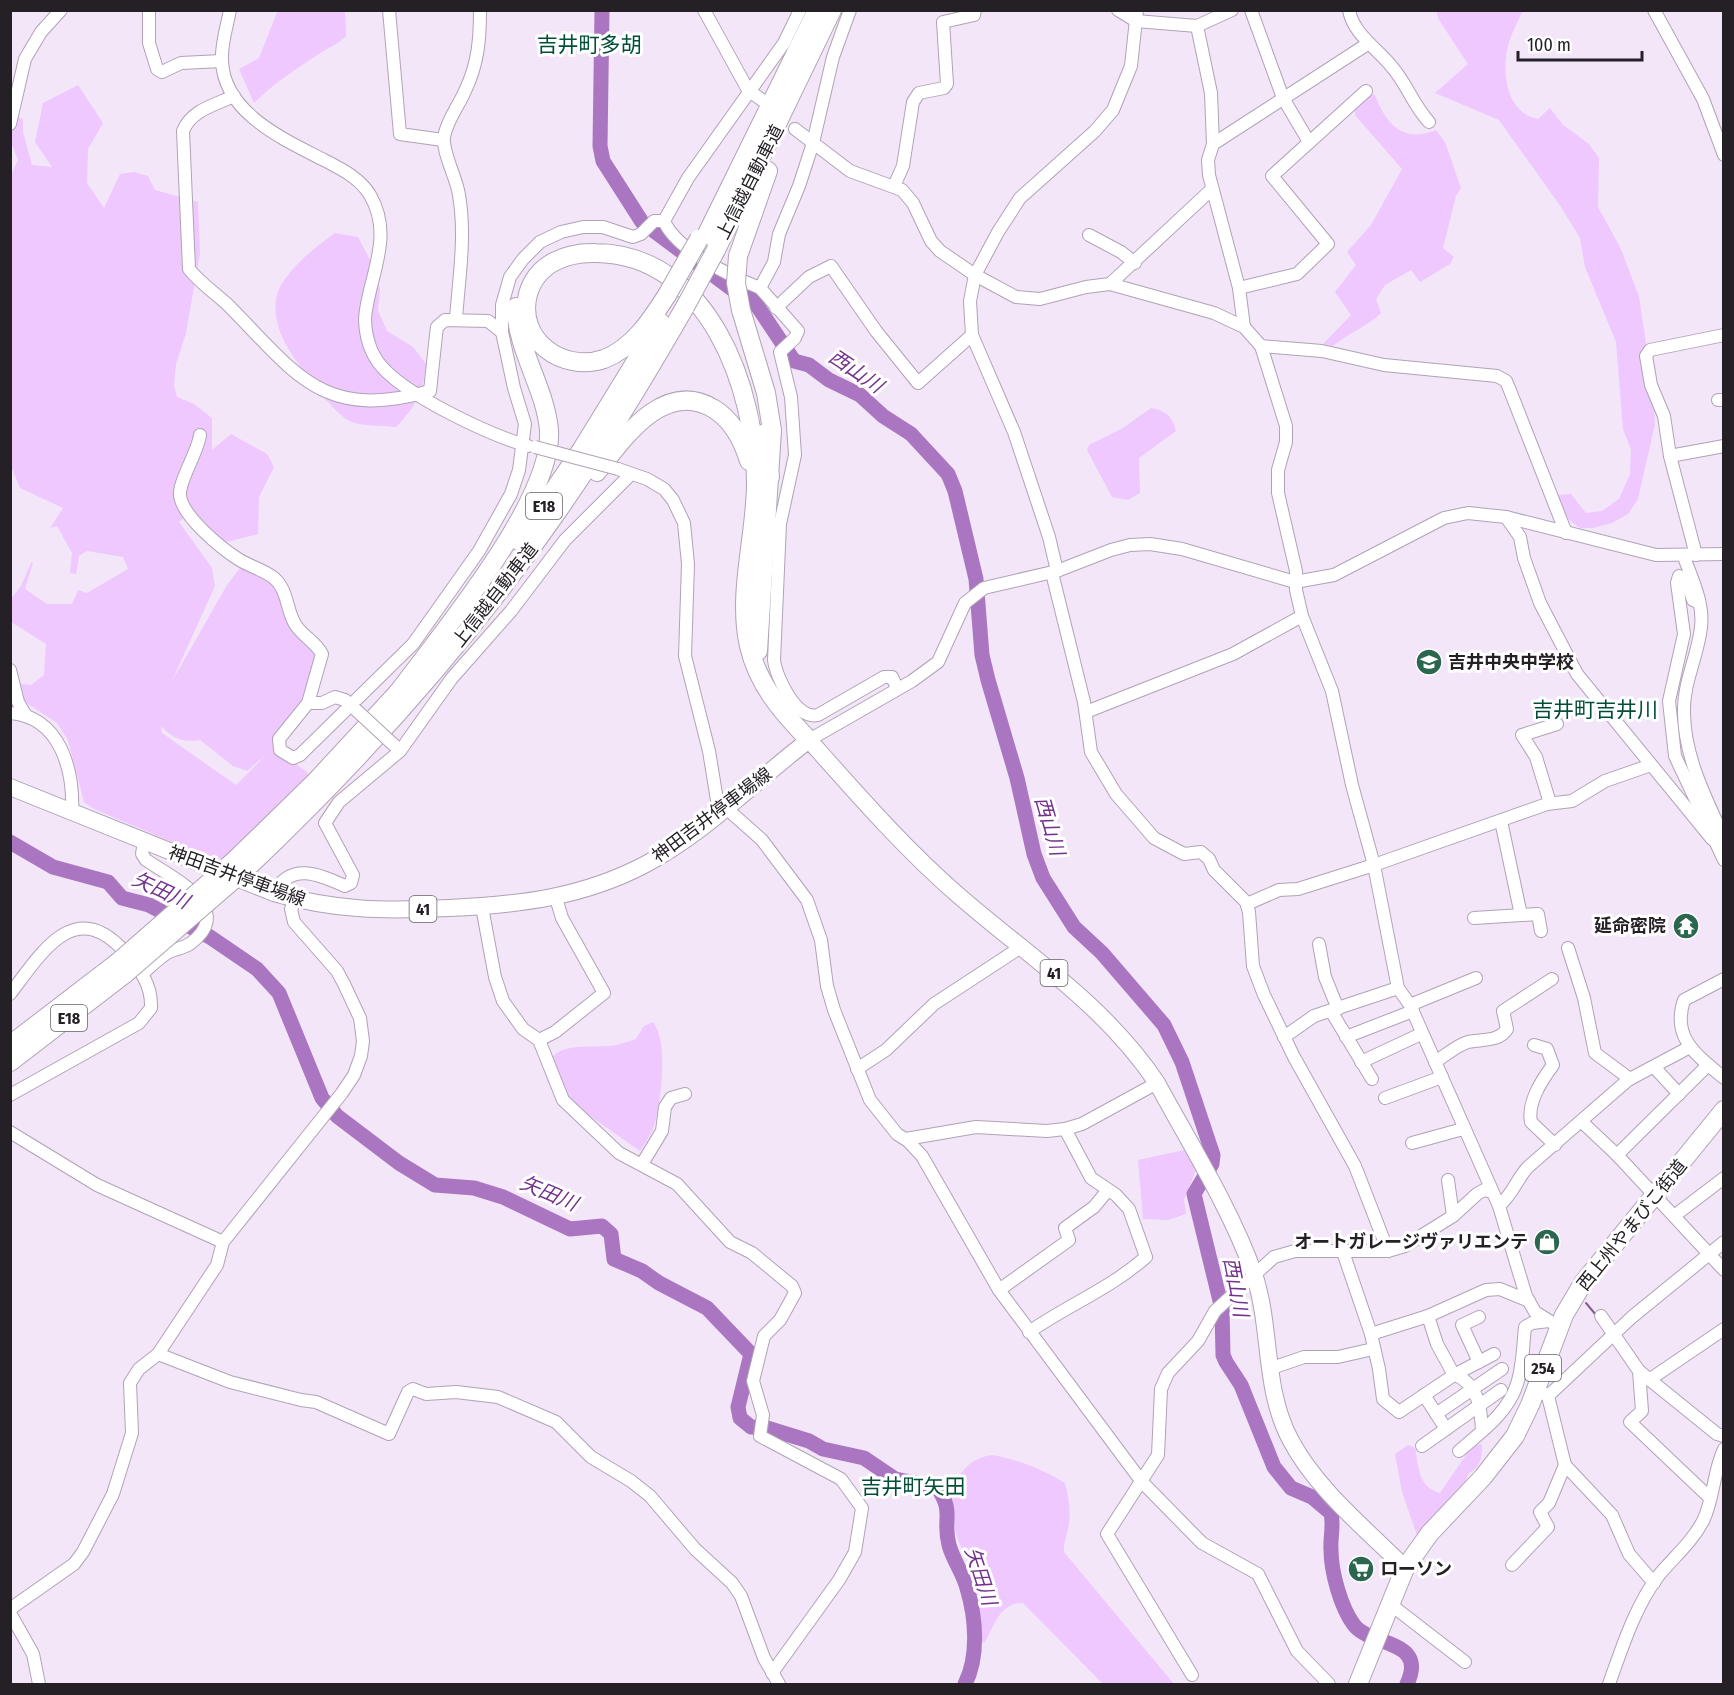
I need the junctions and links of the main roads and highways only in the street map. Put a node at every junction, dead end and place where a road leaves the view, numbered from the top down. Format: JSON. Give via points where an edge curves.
{"nodes":[{"id":1,"x":817,"y":10,"type":"edge"},
{"id":2,"x":832,"y":10,"type":"edge"},
{"id":3,"x":706,"y":244,"type":"junction"},
{"id":4,"x":675,"y":301,"type":"junction"},
{"id":5,"x":770,"y":477,"type":"junction"},
{"id":6,"x":755,"y":502,"type":"junction"},
{"id":7,"x":445,"y":659,"type":"junction"},
{"id":8,"x":763,"y":684,"type":"junction"},
{"id":9,"x":393,"y":698,"type":"junction"},
{"id":10,"x":809,"y":740,"type":"junction"},
{"id":11,"x":10,"y":787,"type":"edge"},
{"id":12,"x":241,"y":864,"type":"junction"},
{"id":13,"x":129,"y":970,"type":"junction"},
{"id":14,"x":10,"y":1045,"type":"edge"},
{"id":15,"x":10,"y":1062,"type":"edge"},
{"id":16,"x":1720,"y":1122,"type":"edge"},
{"id":17,"x":1405,"y":1568,"type":"junction"},
{"id":18,"x":1358,"y":1684,"type":"edge"}],
"edges":[{"from":1,"to":3,"type":"highway","name":"上信越自動車道","number":"E18"},
{"from":2,"to":3,"type":"highway","name":"上信越自動車道","number":"E18"},
{"from":2,"to":5,"type":"highway","bridge":true,"via":[[754,205],[738,256],[736,283],[741,310],[770,412]]},
{"from":3,"to":4,"type":"highway","name":"上信越自動車道","number":"E18"},
{"from":4,"to":6,"type":"highway","via":[[631,341],[604,358],[589,362],[551,354],[540,345],[528,322],[527,302],[533,283],[549,264],[572,254],[601,253],[634,260],[677,283],[713,323],[737,376],[753,437]]},
{"from":4,"to":7,"type":"highway","name":"上信越自動車道","number":"E18","via":[[620,416],[557,512]]},
{"from":4,"to":9,"type":"highway","name":"上信越自動車道","number":"E18","via":[[546,504]]},
{"from":5,"to":8,"type":"highway","via":[[758,634]]},
{"from":5,"to":9,"type":"highway","via":[[746,370],[723,319],[701,291],[662,261],[616,244],[568,244],[542,256],[522,279],[516,305],[519,337],[548,428],[543,473],[494,560]]},
{"from":6,"to":7,"type":"highway","via":[[748,456],[727,420],[696,401],[671,402],[657,409],[623,440],[480,621]]},
{"from":6,"to":8,"type":"highway","via":[[745,618],[749,647]]},
{"from":7,"to":12,"type":"highway","name":"上信越自動車道","number":"E18","via":[[363,751]]},
{"from":8,"to":10,"type":"highway"},
{"from":9,"to":12,"type":"highway","name":"上信越自動車道","number":"E18"},
{"from":10,"to":11,"type":"main road","name":"神田吉井停車場線","number":"41","via":[[648,863],[598,886],[556,898],[482,907],[370,911],[297,899]]},
{"from":10,"to":17,"type":"main road","number":"41","via":[[916,856],[1102,1014],[1130,1045],[1157,1083],[1238,1233],[1254,1275],[1269,1369],[1289,1437],[1305,1465]]},
{"from":12,"to":13,"type":"highway","name":"上信越自動車道","number":"E18","bridge":true},
{"from":13,"to":14,"type":"highway","name":"上信越自動車道","number":"E18"},
{"from":13,"to":15,"type":"highway","name":"上信越自動車道","number":"E18"},
{"from":16,"to":17,"type":"highway","name":"西上州やまびこ街道","number":"254","via":[[1583,1283],[1554,1324],[1542,1392],[1504,1452],[1430,1533]]},
{"from":17,"to":18,"type":"highway","name":"西上州やまびこ街道","number":"254"}]}
